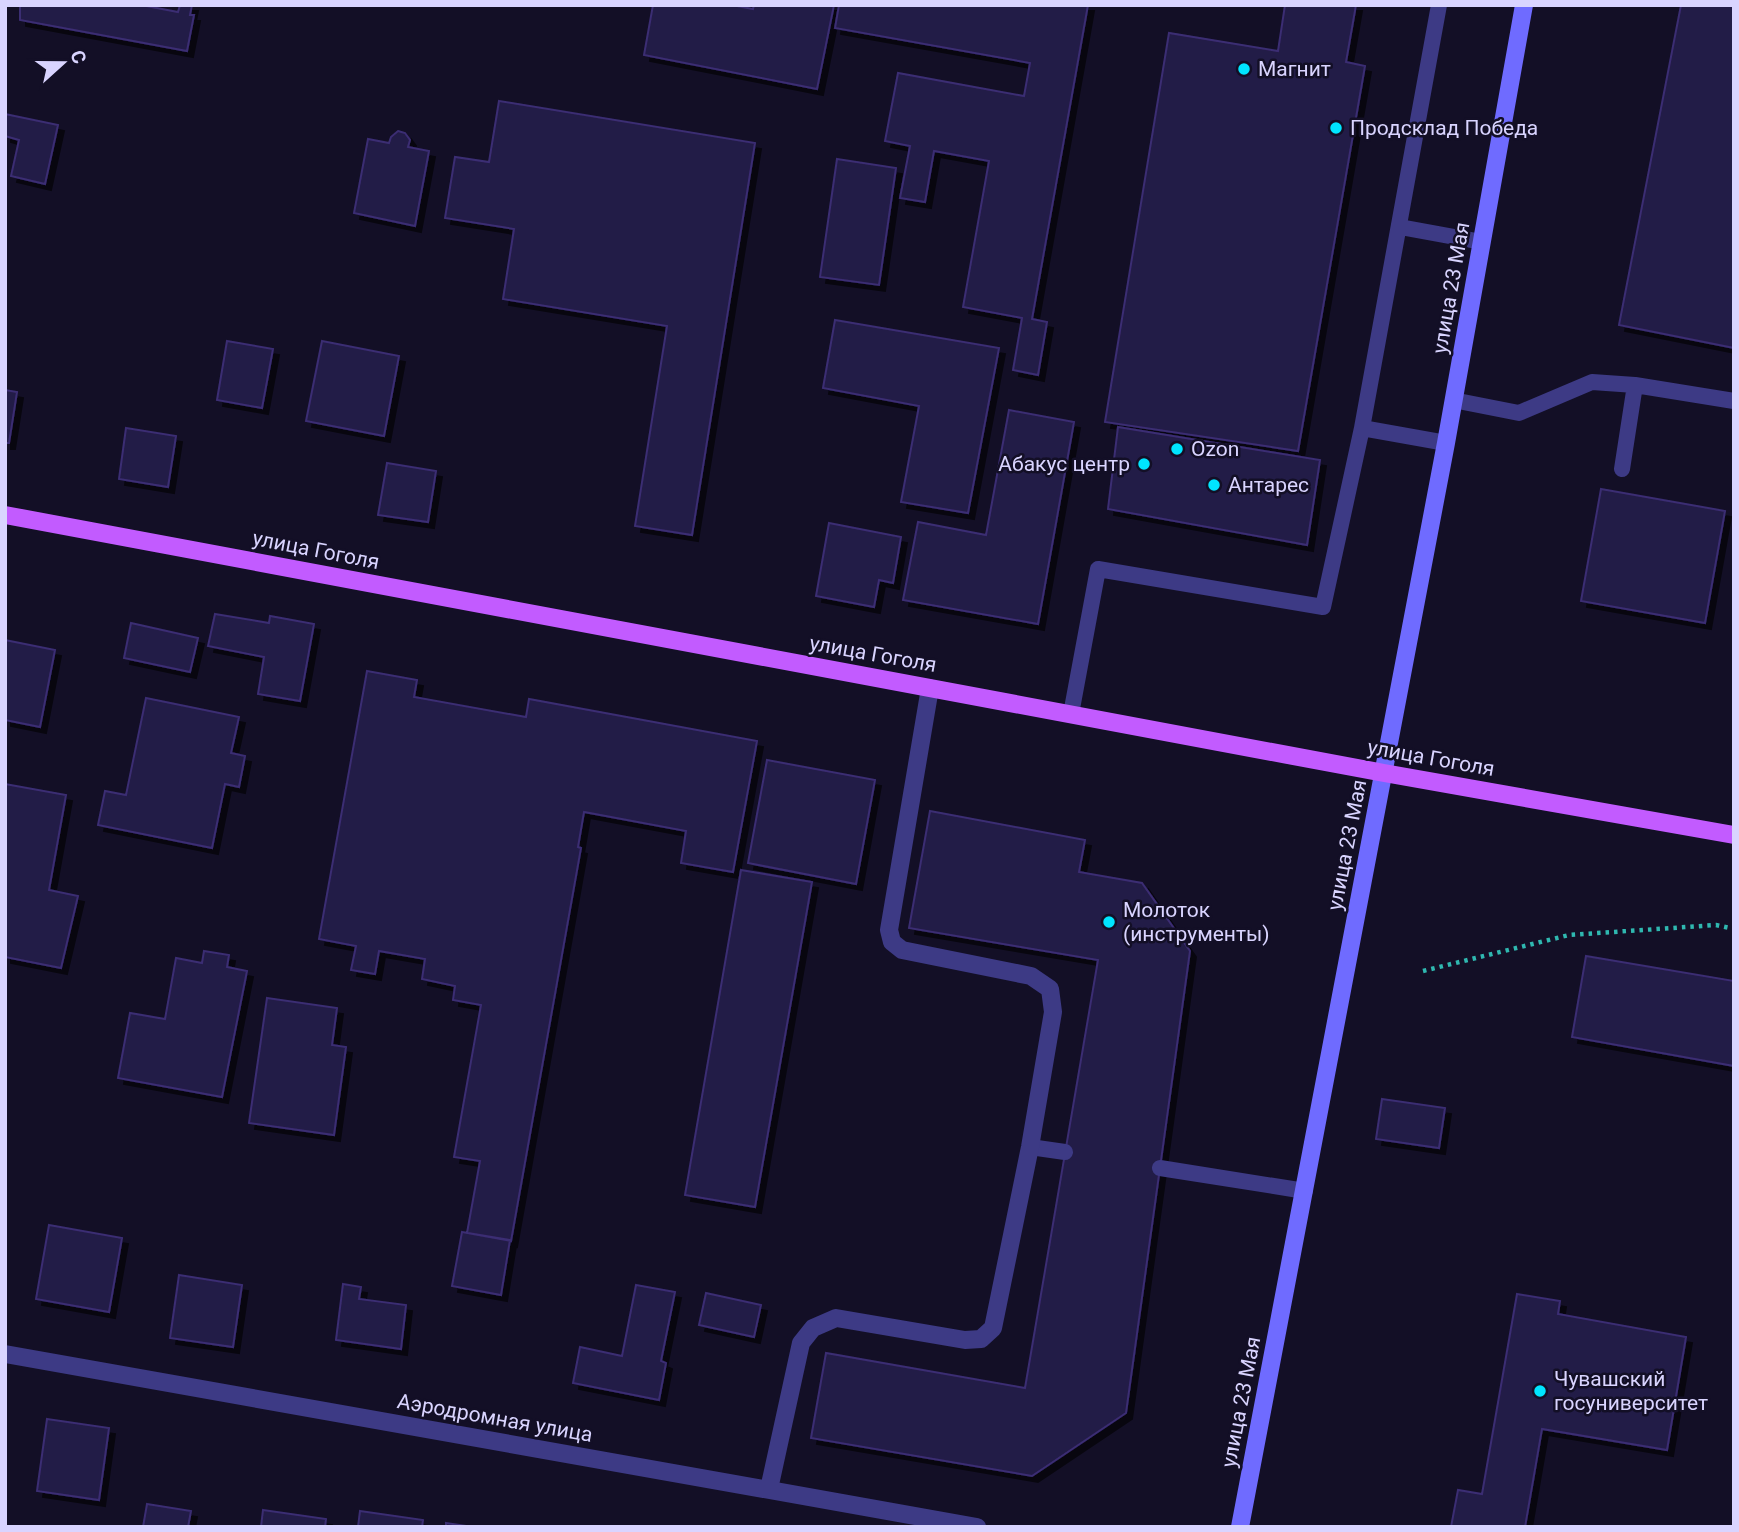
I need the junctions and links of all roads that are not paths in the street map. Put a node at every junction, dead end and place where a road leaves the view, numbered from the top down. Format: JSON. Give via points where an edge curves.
{"nodes":[{"id":1,"x":1439,"y":5,"type":"edge"},
{"id":2,"x":1524,"y":5,"type":"edge"},
{"id":3,"x":1400,"y":227,"type":"junction"},
{"id":4,"x":1482,"y":242,"type":"junction"},
{"id":5,"x":1635,"y":385,"type":"junction"},
{"id":6,"x":1454,"y":400,"type":"junction"},
{"id":7,"x":1734,"y":401,"type":"edge"},
{"id":8,"x":1362,"y":428,"type":"junction"},
{"id":9,"x":1446,"y":443,"type":"junction"},
{"id":10,"x":1622,"y":469,"type":"dead end"},
{"id":11,"x":5,"y":514,"type":"edge"},
{"id":12,"x":930,"y":688,"type":"junction"},
{"id":13,"x":1071,"y":714,"type":"junction"},
{"id":14,"x":1384,"y":773,"type":"junction"},
{"id":15,"x":1734,"y":835,"type":"edge"},
{"id":16,"x":1031,"y":1147,"type":"junction"},
{"id":17,"x":1065,"y":1152,"type":"dead end"},
{"id":18,"x":1160,"y":1168,"type":"dead end"},
{"id":19,"x":1305,"y":1191,"type":"junction"},
{"id":20,"x":5,"y":1354,"type":"edge"},
{"id":21,"x":769,"y":1489,"type":"junction"},
{"id":22,"x":977,"y":1527,"type":"edge"},
{"id":23,"x":1240,"y":1527,"type":"edge"}],
"edges":[{"from":1,"to":3,"type":"lane"},
{"from":2,"to":4,"type":"main road","name":"улица 23 Мая"},
{"from":3,"to":4,"type":"lane"},
{"from":3,"to":8,"type":"lane"},
{"from":4,"to":6,"type":"main road","name":"улица 23 Мая"},
{"from":5,"to":6,"type":"lane","via":[[1592,382],[1519,413]]},
{"from":5,"to":7,"type":"lane"},
{"from":5,"to":10,"type":"lane"},
{"from":6,"to":9,"type":"main road","name":"улица 23 Мая"},
{"from":8,"to":9,"type":"lane"},
{"from":8,"to":13,"type":"lane","via":[[1322,607],[1098,569]]},
{"from":9,"to":14,"type":"main road","name":"улица 23 Мая"},
{"from":11,"to":12,"type":"main road","name":"улица Гоголя"},
{"from":12,"to":13,"type":"main road","name":"улица Гоголя"},
{"from":12,"to":16,"type":"street","via":[[889,930],[892,942],[902,950],[1031,976],[1051,989],[1053,1012]]},
{"from":13,"to":14,"type":"main road","name":"улица Гоголя"},
{"from":14,"to":15,"type":"main road","name":"улица Гоголя"},
{"from":14,"to":19,"type":"main road","name":"улица 23 Мая"},
{"from":16,"to":17,"type":"lane"},
{"from":16,"to":21,"type":"street","via":[[993,1328],[981,1339],[965,1340],[836,1318],[813,1328],[801,1343]]},
{"from":18,"to":19,"type":"lane"},
{"from":19,"to":23,"type":"main road","name":"улица 23 Мая"},
{"from":20,"to":21,"type":"street","name":"Аэродромная улица"},
{"from":21,"to":22,"type":"street","name":"Аэродромная улица"}]}
